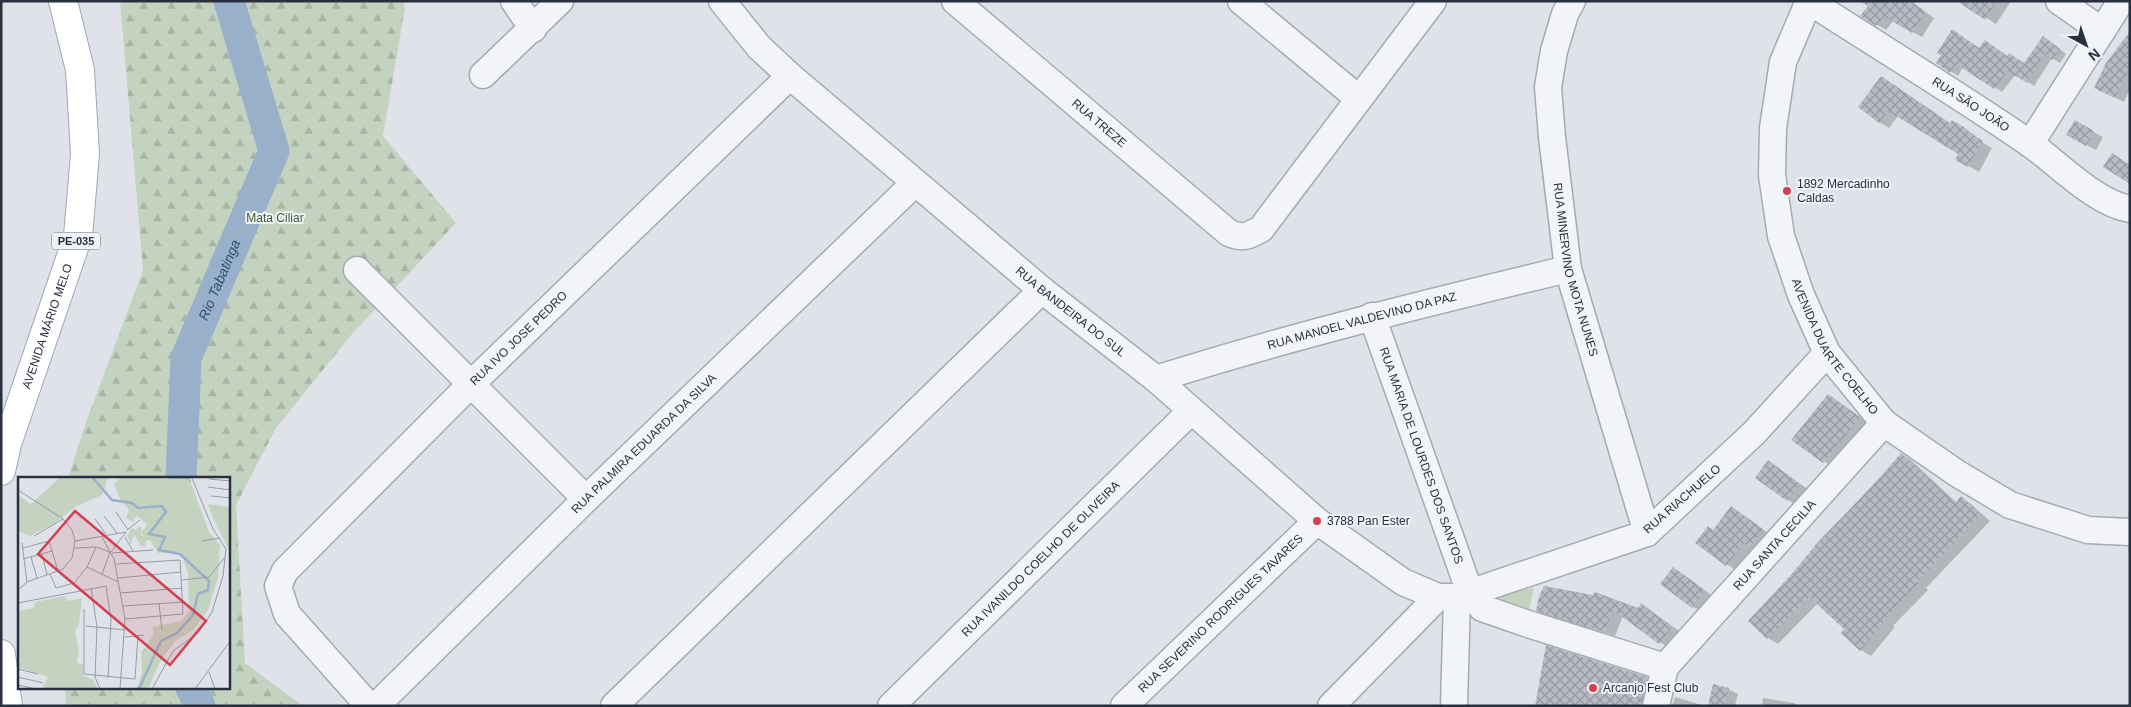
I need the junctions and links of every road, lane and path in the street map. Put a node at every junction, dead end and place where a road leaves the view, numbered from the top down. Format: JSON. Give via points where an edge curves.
{"nodes":[{"id":1,"x":63,"y":1,"type":"edge"},
{"id":2,"x":514,"y":1,"type":"edge"},
{"id":3,"x":560,"y":1,"type":"edge"},
{"id":4,"x":722,"y":1,"type":"edge"},
{"id":5,"x":955,"y":1,"type":"edge"},
{"id":6,"x":1241,"y":1,"type":"edge"},
{"id":7,"x":1433,"y":1,"type":"edge"},
{"id":8,"x":1572,"y":1,"type":"edge"},
{"id":9,"x":1809,"y":1,"type":"edge"},
{"id":10,"x":2059,"y":1,"type":"edge"},
{"id":11,"x":2121,"y":1,"type":"edge"},
{"id":12,"x":533,"y":28,"type":"junction"},
{"id":13,"x":2102,"y":30,"type":"junction"},
{"id":14,"x":483,"y":75,"type":"dead end"},
{"id":15,"x":790,"y":76,"type":"junction"},
{"id":16,"x":1360,"y":99,"type":"junction"},
{"id":17,"x":2030,"y":144,"type":"junction"},
{"id":18,"x":915,"y":184,"type":"junction"},
{"id":19,"x":2130,"y":209,"type":"edge"},
{"id":20,"x":1568,"y":269,"type":"junction"},
{"id":21,"x":357,"y":270,"type":"dead end"},
{"id":22,"x":1042,"y":290,"type":"junction"},
{"id":23,"x":1372,"y":316,"type":"junction"},
{"id":24,"x":1827,"y":353,"type":"junction"},
{"id":25,"x":1156,"y":378,"type":"junction"},
{"id":26,"x":470,"y":385,"type":"junction"},
{"id":27,"x":1191,"y":412,"type":"junction"},
{"id":28,"x":1884,"y":423,"type":"junction"},
{"id":29,"x":1,"y":471,"type":"edge"},
{"id":30,"x":586,"y":499,"type":"junction"},
{"id":31,"x":1317,"y":522,"type":"junction"},
{"id":32,"x":2130,"y":532,"type":"edge"},
{"id":33,"x":1647,"y":533,"type":"junction"},
{"id":34,"x":1455,"y":596,"type":"junction"},
{"id":35,"x":1,"y":654,"type":"edge"},
{"id":36,"x":1665,"y":667,"type":"junction"},
{"id":37,"x":8,"y":706,"type":"edge"},
{"id":38,"x":369,"y":706,"type":"edge"},
{"id":39,"x":376,"y":706,"type":"edge"},
{"id":40,"x":614,"y":706,"type":"edge"},
{"id":41,"x":891,"y":706,"type":"edge"},
{"id":42,"x":1124,"y":706,"type":"edge"},
{"id":43,"x":1331,"y":706,"type":"edge"},
{"id":44,"x":1454,"y":706,"type":"edge"},
{"id":45,"x":1656,"y":706,"type":"edge"}],
"edges":[{"from":1,"to":29,"type":"main road","name":"AVENIDA MÁRIO MELO","number":"PE-035","via":[[80,70],[85,154],[78,236],[7,444]]},
{"from":2,"to":12,"type":"street"},
{"from":3,"to":12,"type":"street"},
{"from":4,"to":15,"type":"street","name":"RUA BANDEIRA DO SUL","via":[[759,47]]},
{"from":5,"to":16,"type":"street","name":"RUA TREZE","via":[[1228,233],[1240,238],[1261,229]]},
{"from":6,"to":16,"type":"street"},
{"from":7,"to":16,"type":"street"},
{"from":8,"to":20,"type":"street","name":"RUA MINERVINO MOTA NUNES","via":[[1554,51],[1548,87]]},
{"from":9,"to":17,"type":"street","name":"RUA SÃO JOÃO"},
{"from":9,"to":24,"type":"street","name":"AVENIDA DUARTE COELHO","via":[[1783,62],[1774,128],[1772,176],[1781,236],[1801,295]]},
{"from":10,"to":13,"type":"street"},
{"from":11,"to":13,"type":"street"},
{"from":12,"to":14,"type":"street"},
{"from":13,"to":17,"type":"street"},
{"from":15,"to":18,"type":"street","name":"RUA BANDEIRA DO SUL"},
{"from":15,"to":26,"type":"street","name":"RUA IVO JOSE PEDRO"},
{"from":17,"to":19,"type":"street","name":"RUA SÃO JOÃO","via":[[2094,192],[2118,207]]},
{"from":18,"to":22,"type":"street","name":"RUA BANDEIRA DO SUL"},
{"from":18,"to":30,"type":"street","name":"RUA PALMIRA EDUARDA DA SILVA"},
{"from":20,"to":23,"type":"street","name":"RUA MANOEL VALDEVINO DA PAZ"},
{"from":20,"to":33,"type":"street","name":"RUA MINERVINO MOTA NUNES"},
{"from":21,"to":26,"type":"street"},
{"from":22,"to":25,"type":"street","name":"RUA BANDEIRA DO SUL"},
{"from":22,"to":40,"type":"street"},
{"from":23,"to":25,"type":"street","name":"RUA MANOEL VALDEVINO DA PAZ"},
{"from":23,"to":34,"type":"street","name":"RUA MARIA DE LOURDES DOS SANTOS"},
{"from":24,"to":28,"type":"street","name":"AVENIDA DUARTE COELHO"},
{"from":24,"to":33,"type":"street","name":"RUA RIACHUELO","via":[[1754,433]]},
{"from":25,"to":27,"type":"street","name":"RUA BANDEIRA DO SUL"},
{"from":26,"to":30,"type":"street"},
{"from":26,"to":38,"type":"street","name":"RUA IVO JOSE PEDRO","via":[[285,571],[278,586],[287,614]]},
{"from":27,"to":31,"type":"street","name":"RUA BANDEIRA DO SUL"},
{"from":27,"to":41,"type":"street","name":"RUA IVANILDO COELHO DE OLIVEIRA"},
{"from":28,"to":32,"type":"street","name":"AVENIDA DUARTE COELHO","via":[[2010,505],[2088,530]]},
{"from":28,"to":36,"type":"street","name":"RUA SANTA CECILIA"},
{"from":30,"to":39,"type":"street","name":"RUA PALMIRA EDUARDA DA SILVA"},
{"from":31,"to":34,"type":"street","name":"RUA BANDEIRA DO SUL","via":[[1403,582]]},
{"from":31,"to":42,"type":"street","name":"RUA SEVERINO RODRIGUES TAVARES"},
{"from":33,"to":34,"type":"street","name":"RUA RIACHUELO"},
{"from":34,"to":36,"type":"street","via":[[1528,624]]},
{"from":34,"to":43,"type":"street"},
{"from":34,"to":44,"type":"street"},
{"from":35,"to":37,"type":"main road"},
{"from":36,"to":45,"type":"street"}]}
